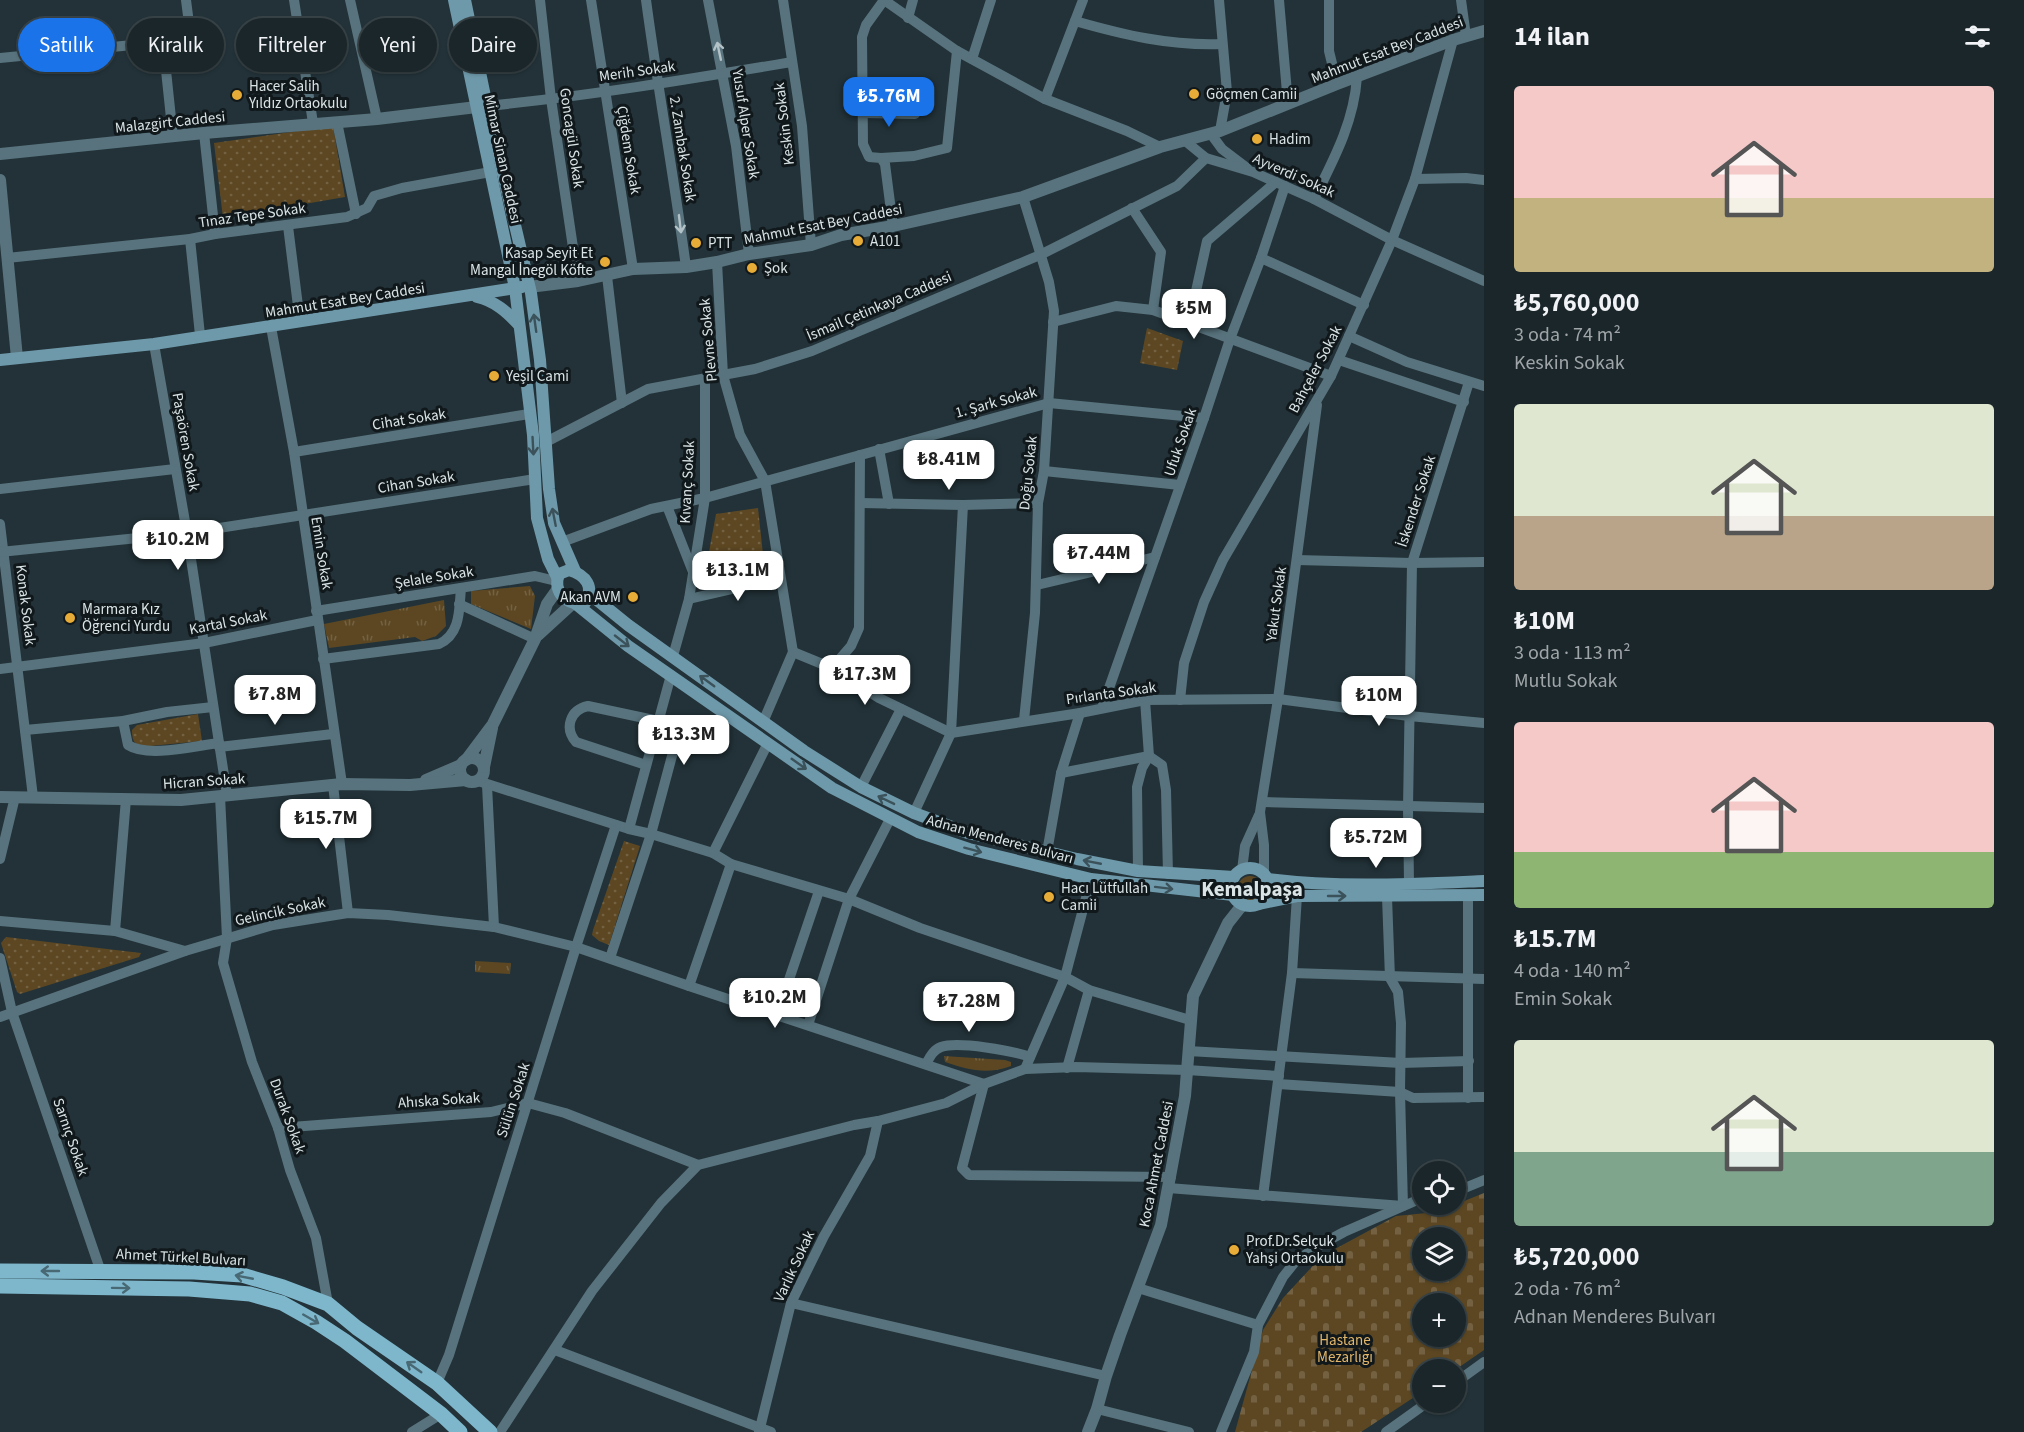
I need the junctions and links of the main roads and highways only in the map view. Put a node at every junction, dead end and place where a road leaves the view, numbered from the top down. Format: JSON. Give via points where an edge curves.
{"nodes":[{"id":1,"x":454,"y":0,"type":"edge"},
{"id":2,"x":465,"y":0,"type":"edge"},
{"id":3,"x":481,"y":107,"type":"junction"},
{"id":4,"x":497,"y":171,"type":"junction"},
{"id":5,"x":529,"y":286,"type":"junction"},
{"id":6,"x":515,"y":288,"type":"junction"},
{"id":7,"x":470,"y":296,"type":"junction"},
{"id":8,"x":519,"y":325,"type":"junction"},
{"id":9,"x":0,"y":360,"type":"edge"},
{"id":10,"x":575,"y":572,"type":"junction"},
{"id":11,"x":557,"y":583,"type":"junction"},
{"id":12,"x":591,"y":595,"type":"junction"},
{"id":13,"x":574,"y":603,"type":"junction"},
{"id":14,"x":1238,"y":874,"type":"junction"},
{"id":15,"x":1265,"y":876,"type":"junction"},
{"id":16,"x":1484,"y":881,"type":"edge"},
{"id":17,"x":1233,"y":895,"type":"junction"},
{"id":18,"x":1484,"y":895,"type":"edge"},
{"id":19,"x":1258,"y":904,"type":"junction"},
{"id":20,"x":0,"y":1271,"type":"edge"},
{"id":21,"x":0,"y":1286,"type":"edge"},
{"id":22,"x":460,"y":1432,"type":"edge"},
{"id":23,"x":490,"y":1432,"type":"edge"}],
"edges":[{"from":1,"to":3,"type":"main road","name":"Mimar Sinan Caddesi"},
{"from":2,"to":3,"type":"main road","name":"Mimar Sinan Caddesi"},
{"from":3,"to":4,"type":"main road","name":"Mimar Sinan Caddesi"},
{"from":4,"to":5,"type":"main road","name":"Mimar Sinan Caddesi"},
{"from":4,"to":6,"type":"main road","name":"Mimar Sinan Caddesi"},
{"from":5,"to":6,"type":"main road","name":"Mahmut Esat Bey Caddesi"},
{"from":10,"to":5,"type":"main road","one_way":true,"via":[[554,524],[540,360]]},
{"from":6,"to":7,"type":"main road","name":"Mahmut Esat Bey Caddesi"},
{"from":6,"to":8,"type":"main road"},
{"from":7,"to":8,"type":"main road","via":[[489,300]]},
{"from":7,"to":9,"type":"main road","name":"Mahmut Esat Bey Caddesi","via":[[154,344]]},
{"from":8,"to":11,"type":"main road","one_way":true,"via":[[533,435],[537,518]]},
{"from":10,"to":11,"type":"main road","via":[[563,571]]},
{"from":10,"to":12,"type":"main road","via":[[585,579]]},
{"from":11,"to":13,"type":"main road","via":[[565,599]]},
{"from":12,"to":13,"type":"main road","via":[[585,603]]},
{"from":14,"to":12,"type":"main road","name":"Adnan Menderes Bulvarı","one_way":true,"via":[[1138,871],[968,833],[914,813],[861,787],[763,722]]},
{"from":13,"to":17,"type":"main road","name":"Adnan Menderes Bulvarı","one_way":true,"via":[[628,646],[832,788],[918,832],[969,849],[1091,879]]},
{"from":14,"to":15,"type":"main road","name":"Adnan Menderes Bulvarı","via":[[1254,869]]},
{"from":14,"to":17,"type":"main road","via":[[1232,883]]},
{"from":15,"to":16,"type":"main road","name":"Adnan Menderes Bulvarı","via":[[1305,884]]},
{"from":15,"to":19,"type":"main road","via":[[1269,890]]},
{"from":17,"to":19,"type":"main road","via":[[1243,904]]},
{"from":19,"to":18,"type":"main road","one_way":true,"via":[[1297,896]]},
{"from":23,"to":20,"type":"main road","name":"Ahmet Türkel Bulvarı","one_way":true,"via":[[437,1383],[328,1304],[283,1287],[242,1275],[194,1272]]},
{"from":21,"to":22,"type":"main road","name":"Ahmet Türkel Bulvarı","one_way":true,"via":[[189,1289],[250,1294],[282,1303],[345,1341]]}]}
